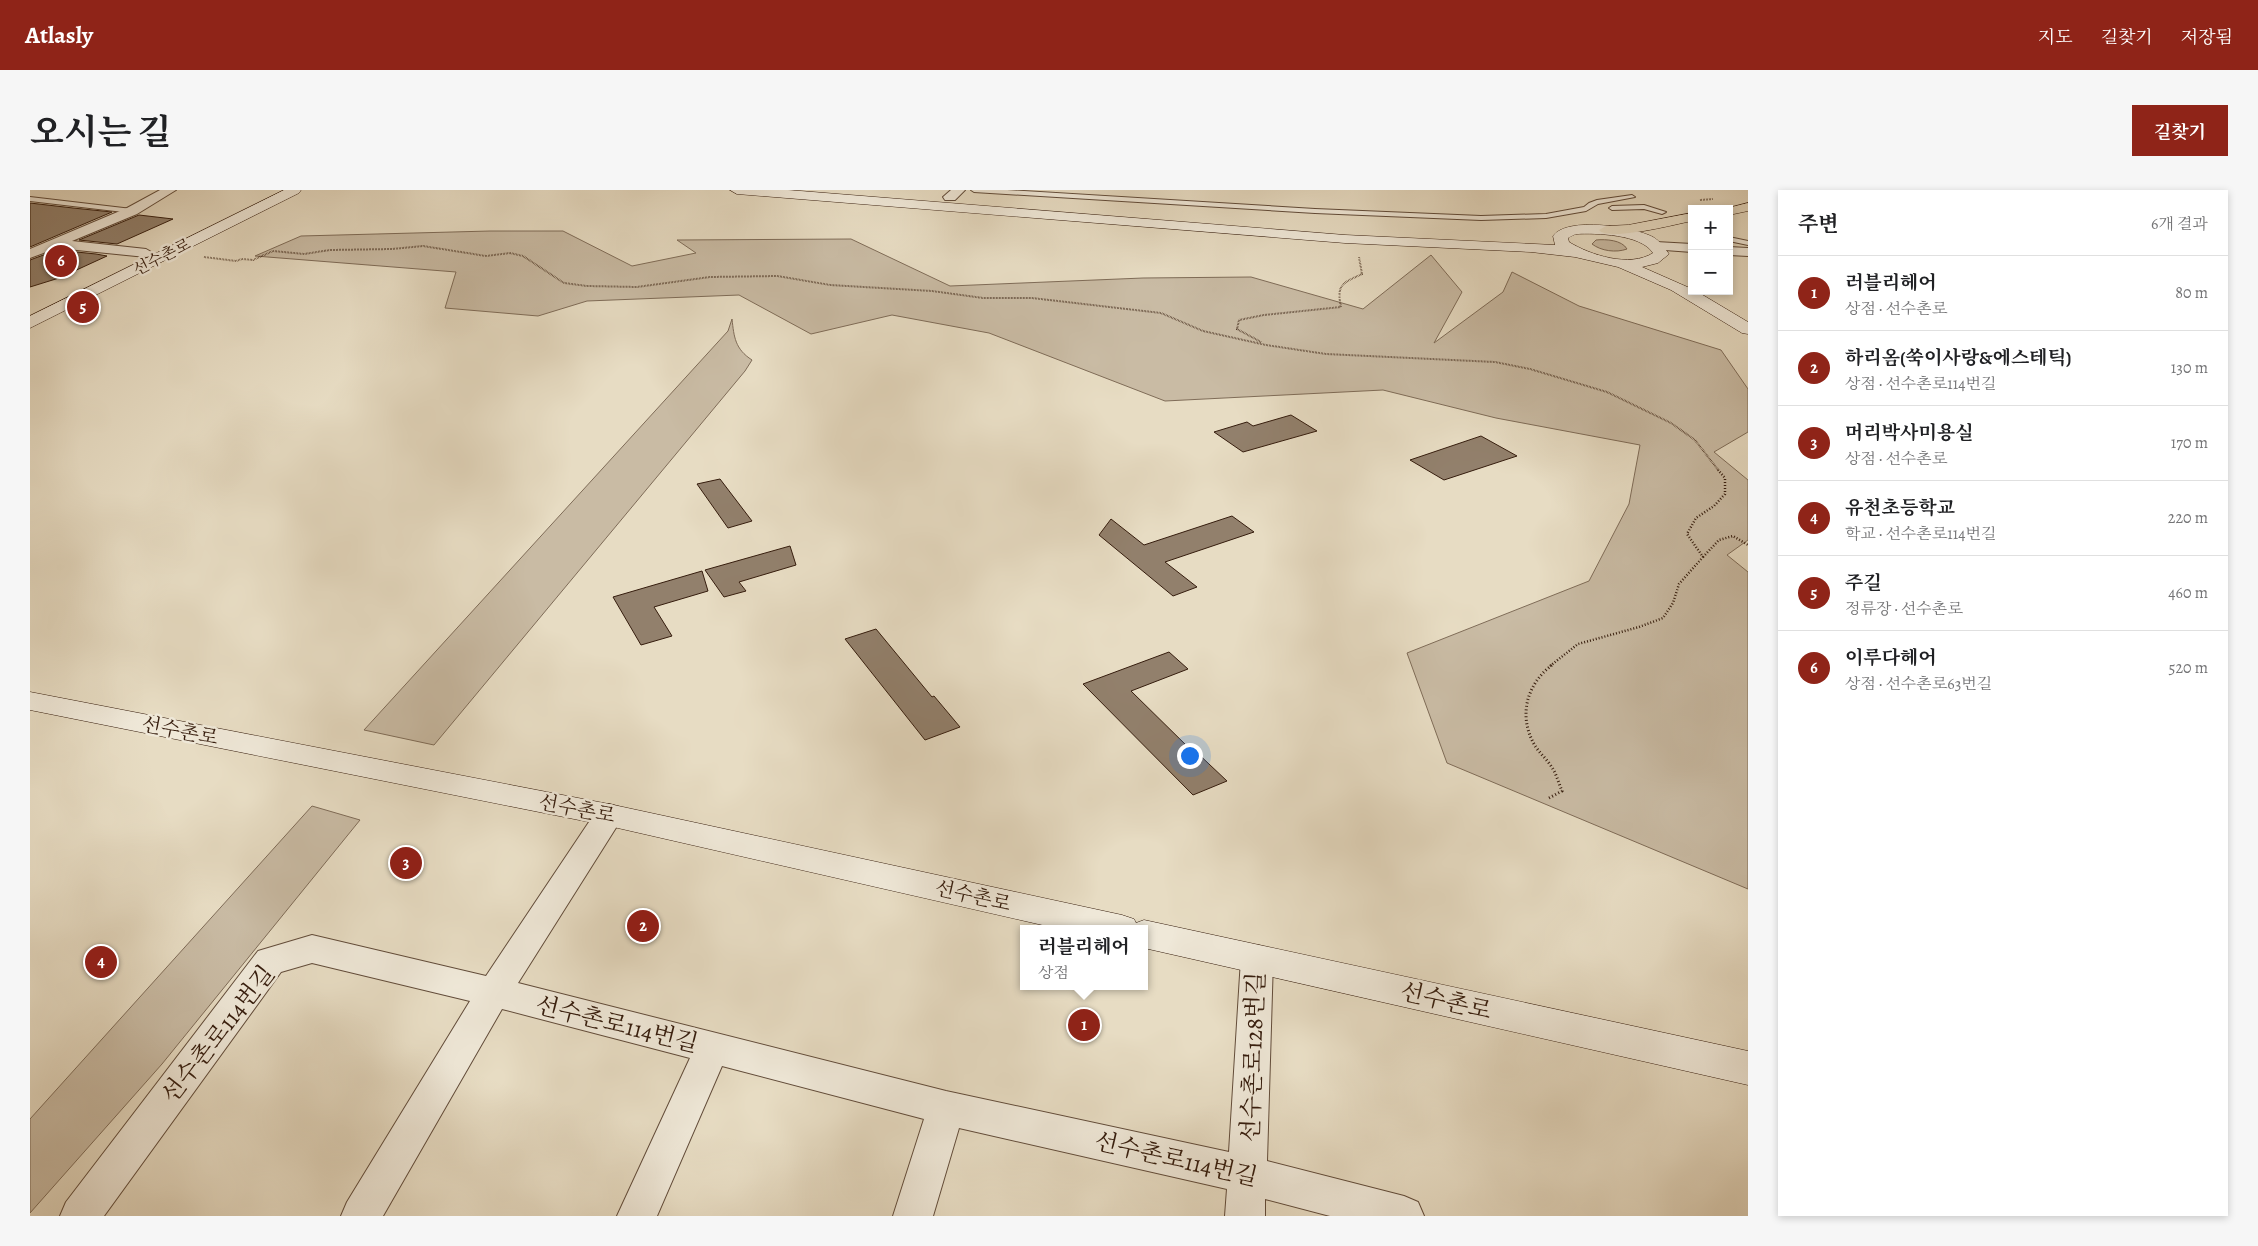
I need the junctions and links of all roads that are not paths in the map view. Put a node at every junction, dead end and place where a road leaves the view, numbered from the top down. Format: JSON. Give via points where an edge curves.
{"nodes":[{"id":1,"x":170,"y":190,"type":"edge"},
{"id":2,"x":293,"y":190,"type":"edge"},
{"id":3,"x":737,"y":190,"type":"edge"},
{"id":4,"x":862,"y":190,"type":"edge"},
{"id":5,"x":974,"y":190,"type":"edge"},
{"id":6,"x":271,"y":192,"type":"edge"},
{"id":7,"x":954,"y":193,"type":"edge"},
{"id":8,"x":1632,"y":196,"type":"dead end"},
{"id":9,"x":30,"y":199,"type":"edge"},
{"id":10,"x":1748,"y":208,"type":"edge"},
{"id":11,"x":1586,"y":209,"type":"junction"},
{"id":12,"x":1733,"y":210,"type":"edge"},
{"id":13,"x":132,"y":211,"type":"junction"},
{"id":14,"x":1662,"y":212,"type":"dead end"},
{"id":15,"x":1688,"y":218,"type":"edge"},
{"id":16,"x":1748,"y":221,"type":"edge"},
{"id":17,"x":1733,"y":223,"type":"edge"},
{"id":18,"x":1606,"y":230,"type":"junction"},
{"id":19,"x":1688,"y":230,"type":"edge"},
{"id":20,"x":1560,"y":236,"type":"junction"},
{"id":21,"x":30,"y":240,"type":"edge"},
{"id":22,"x":1733,"y":240,"type":"edge"},
{"id":23,"x":55,"y":243,"type":"junction"},
{"id":24,"x":1748,"y":243,"type":"edge"},
{"id":25,"x":1688,"y":249,"type":"edge"},
{"id":26,"x":1733,"y":250,"type":"edge"},
{"id":27,"x":1575,"y":252,"type":"junction"},
{"id":28,"x":1748,"y":252,"type":"edge"},
{"id":29,"x":146,"y":253,"type":"junction"},
{"id":30,"x":30,"y":254,"type":"edge"},
{"id":31,"x":1662,"y":256,"type":"junction"},
{"id":32,"x":1616,"y":262,"type":"junction"},
{"id":33,"x":1688,"y":276,"type":"edge"},
{"id":34,"x":1719,"y":295,"type":"edge"},
{"id":35,"x":30,"y":310,"type":"edge"},
{"id":36,"x":1748,"y":312,"type":"edge"},
{"id":37,"x":30,"y":322,"type":"edge"},
{"id":38,"x":1748,"y":329,"type":"edge"},
{"id":39,"x":30,"y":701,"type":"edge"},
{"id":40,"x":609,"y":815,"type":"junction"},
{"id":41,"x":1104,"y":925,"type":"edge"},
{"id":42,"x":1148,"y":935,"type":"edge"},
{"id":43,"x":1256,"y":959,"type":"junction"},
{"id":44,"x":494,"y":992,"type":"junction"},
{"id":45,"x":712,"y":1048,"type":"junction"},
{"id":46,"x":1748,"y":1068,"type":"edge"},
{"id":47,"x":946,"y":1108,"type":"junction"},
{"id":48,"x":1248,"y":1175,"type":"junction"},
{"id":49,"x":80,"y":1216,"type":"edge"},
{"id":50,"x":361,"y":1216,"type":"edge"},
{"id":51,"x":637,"y":1216,"type":"edge"},
{"id":52,"x":913,"y":1216,"type":"edge"},
{"id":53,"x":1245,"y":1216,"type":"edge"},
{"id":54,"x":1404,"y":1216,"type":"edge"}],
"edges":[{"from":1,"to":13,"type":"street"},
{"from":2,"to":37,"type":"street","name":"선수촌로"},
{"from":3,"to":27,"type":"street","via":[[1356,239]]},
{"from":4,"to":7,"type":"street"},
{"from":5,"to":11,"type":"lane","via":[[1481,218],[1546,216]]},
{"from":6,"to":29,"type":"street","name":"선수촌로"},
{"from":7,"to":20,"type":"street","via":[[1345,229],[1490,237]]},
{"from":8,"to":11,"type":"lane","via":[[1597,202]]},
{"from":9,"to":13,"type":"lane"},
{"from":10,"to":12,"type":"highway"},
{"from":11,"to":14,"type":"lane","via":[[1644,207]]},
{"from":13,"to":23,"type":"street"},
{"from":15,"to":18,"type":"highway"},
{"from":16,"to":17,"type":"highway"},
{"from":18,"to":20,"type":"street","via":[[1573,230]]},
{"from":18,"to":31,"type":"street","via":[[1628,234]]},
{"from":19,"to":31,"type":"highway","via":[[1654,236]]},
{"from":20,"to":27,"type":"street","via":[[1562,244]]},
{"from":21,"to":23,"type":"street"},
{"from":22,"to":24,"type":"lane"},
{"from":23,"to":29,"type":"street"},
{"from":23,"to":30,"type":"street"},
{"from":25,"to":31,"type":"street"},
{"from":26,"to":28,"type":"street"},
{"from":27,"to":32,"type":"street"},
{"from":29,"to":35,"type":"street","name":"선수촌로"},
{"from":31,"to":32,"type":"street","via":[[1644,262]]},
{"from":31,"to":33,"type":"street"},
{"from":32,"to":38,"type":"street","via":[[1677,287]]},
{"from":34,"to":36,"type":"street"},
{"from":39,"to":40,"type":"street","name":"선수촌로"},
{"from":40,"to":41,"type":"street","name":"선수촌로"},
{"from":40,"to":44,"type":"street"},
{"from":42,"to":43,"type":"street","name":"선수촌로"},
{"from":43,"to":46,"type":"street","name":"선수촌로"},
{"from":43,"to":48,"type":"street","name":"선수촌로128번길"},
{"from":44,"to":45,"type":"street","name":"선수촌로114번길"},
{"from":44,"to":49,"type":"street","name":"선수촌로114번길","via":[[312,949],[270,961]]},
{"from":44,"to":50,"type":"street"},
{"from":45,"to":47,"type":"street","name":"선수촌로114번길"},
{"from":45,"to":51,"type":"street","name":"선수촌로114번길"},
{"from":47,"to":48,"type":"street","name":"선수촌로114번길"},
{"from":47,"to":52,"type":"street"},
{"from":48,"to":53,"type":"street","name":"선수촌로128번길"},
{"from":48,"to":54,"type":"street","name":"선수촌로114번길"}]}
